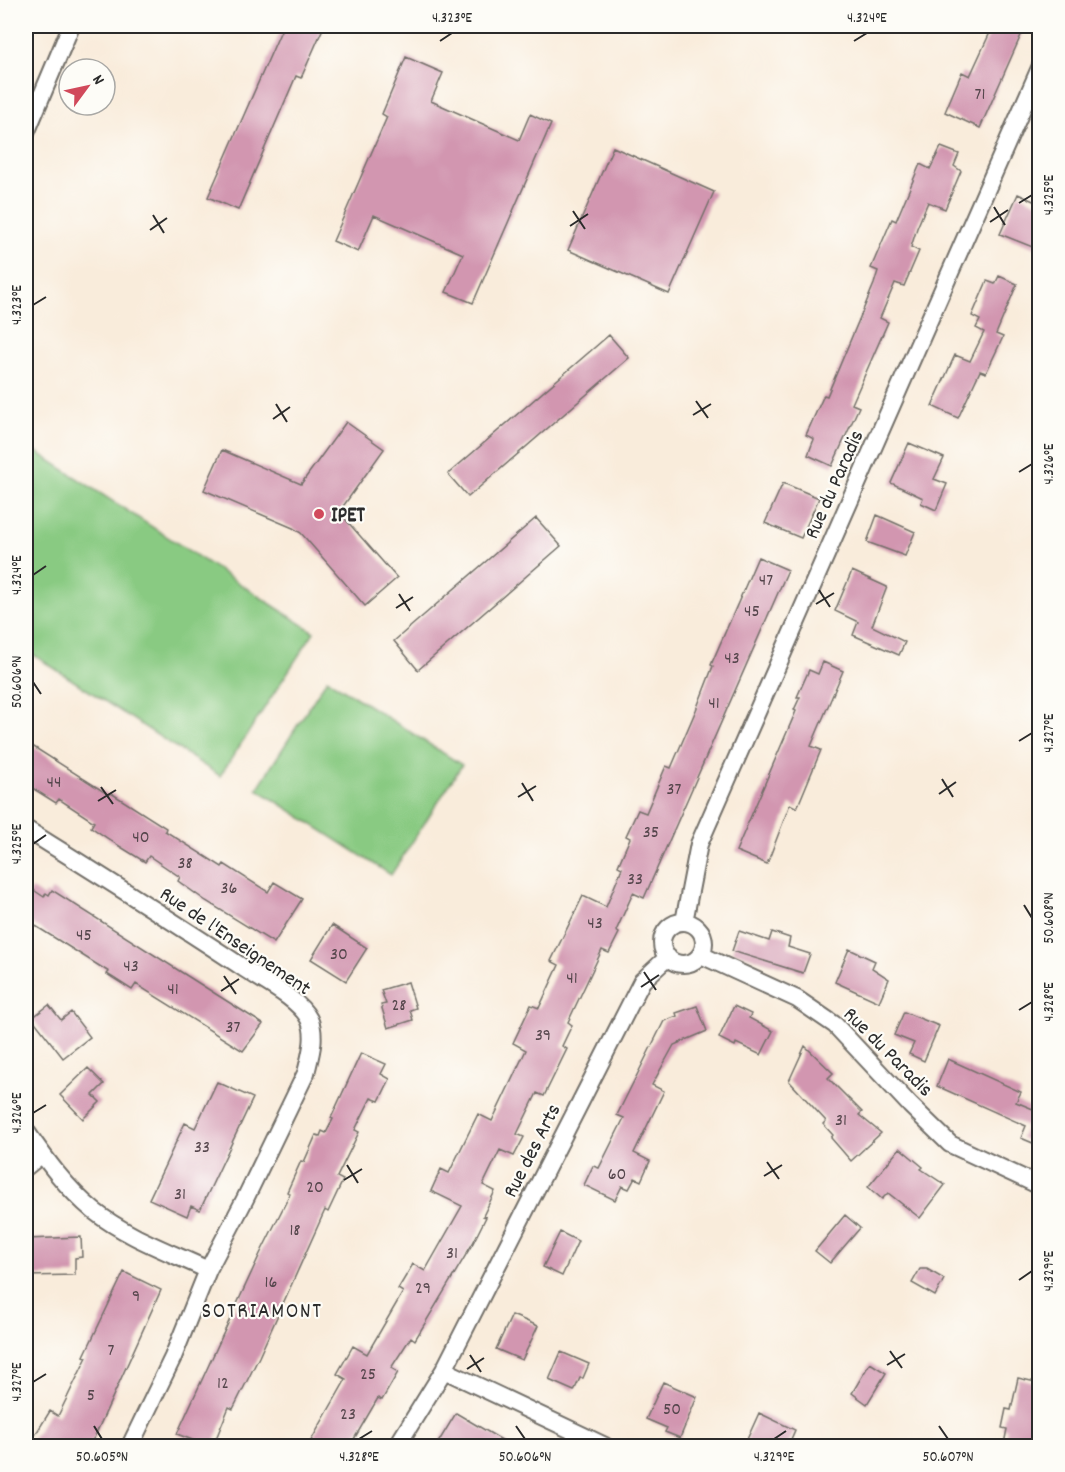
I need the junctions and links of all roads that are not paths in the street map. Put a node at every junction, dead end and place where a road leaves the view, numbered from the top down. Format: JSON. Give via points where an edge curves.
{"nodes":[{"id":1,"x":71,"y":26,"type":"edge"},
{"id":2,"x":1040,"y":68,"type":"edge"},
{"id":3,"x":26,"y":132,"type":"edge"},
{"id":4,"x":26,"y":829,"type":"edge"},
{"id":5,"x":684,"y":922,"type":"junction"},
{"id":6,"x":701,"y":955,"type":"junction"},
{"id":7,"x":668,"y":957,"type":"junction"},
{"id":8,"x":26,"y":1131,"type":"edge"},
{"id":9,"x":42,"y":1154,"type":"junction"},
{"id":10,"x":26,"y":1167,"type":"edge"},
{"id":11,"x":1040,"y":1186,"type":"edge"},
{"id":12,"x":208,"y":1270,"type":"junction"},
{"id":13,"x":444,"y":1371,"type":"junction"},
{"id":14,"x":130,"y":1446,"type":"edge"},
{"id":15,"x":397,"y":1446,"type":"edge"},
{"id":16,"x":605,"y":1446,"type":"edge"}],
"edges":[{"from":1,"to":3,"type":"street"},
{"from":2,"to":5,"type":"street","name":"Rue du Paradis","via":[[699,844]]},
{"from":4,"to":12,"type":"street","name":"Rue de l'Enseignement","via":[[289,998],[309,1018],[313,1035],[306,1073]]},
{"from":5,"to":6,"type":"street","via":[[700,931],[704,941]]},
{"from":5,"to":7,"type":"street","via":[[670,927],[663,937]]},
{"from":6,"to":7,"type":"street","via":[[682,964]]},
{"from":6,"to":11,"type":"street","name":"Rue du Paradis","via":[[797,999],[835,1025],[950,1144]]},
{"from":7,"to":13,"type":"street","name":"Rue des Arts","via":[[642,981]]},
{"from":8,"to":9,"type":"street"},
{"from":9,"to":10,"type":"street"},
{"from":9,"to":12,"type":"street","via":[[94,1210],[122,1229]]},
{"from":12,"to":14,"type":"street","name":"Rue de l'Enseignement","via":[[173,1357]]},
{"from":13,"to":15,"type":"street","name":"Rue des Arts"},
{"from":13,"to":16,"type":"street"}]}
